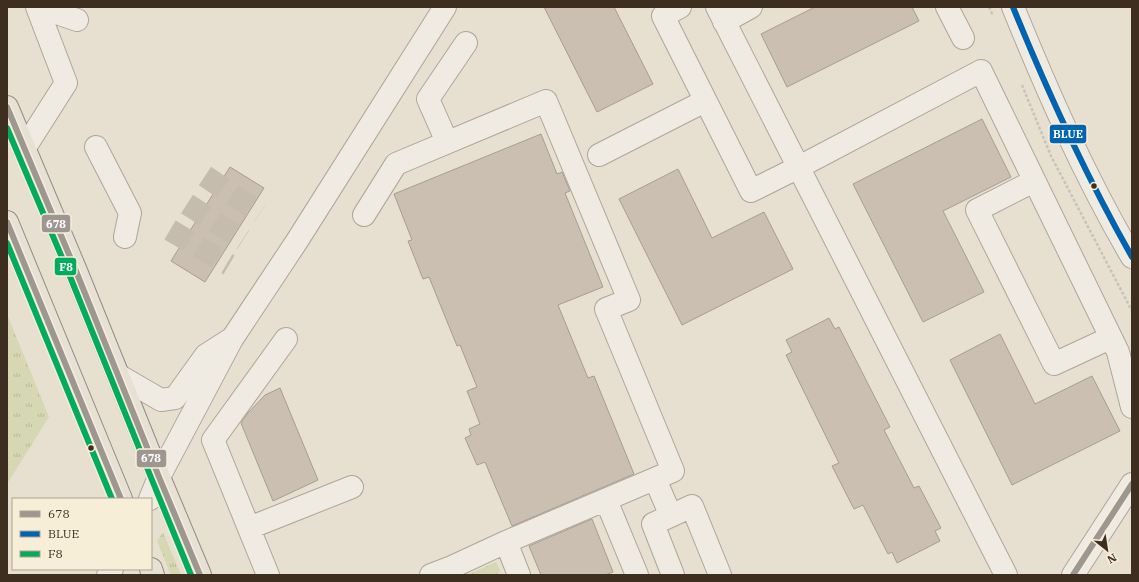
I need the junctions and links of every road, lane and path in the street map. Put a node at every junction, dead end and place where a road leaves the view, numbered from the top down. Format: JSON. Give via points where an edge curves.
{"nodes":[{"id":1,"x":38,"y":7,"type":"edge"},
{"id":2,"x":445,"y":7,"type":"edge"},
{"id":3,"x":680,"y":7,"type":"edge"},
{"id":4,"x":751,"y":7,"type":"edge"},
{"id":5,"x":947,"y":7,"type":"edge"},
{"id":6,"x":1013,"y":7,"type":"edge"},
{"id":7,"x":721,"y":14,"type":"edge"},
{"id":8,"x":77,"y":20,"type":"dead end"},
{"id":9,"x":963,"y":38,"type":"dead end"},
{"id":10,"x":466,"y":44,"type":"dead end"},
{"id":11,"x":705,"y":101,"type":"junction"},
{"id":12,"x":7,"y":107,"type":"edge"},
{"id":13,"x":447,"y":142,"type":"junction"},
{"id":14,"x":96,"y":148,"type":"dead end"},
{"id":15,"x":24,"y":149,"type":"junction"},
{"id":16,"x":599,"y":155,"type":"dead end"},
{"id":17,"x":798,"y":168,"type":"junction"},
{"id":18,"x":1034,"y":181,"type":"junction"},
{"id":19,"x":364,"y":215,"type":"dead end"},
{"id":20,"x":7,"y":222,"type":"edge"},
{"id":21,"x":125,"y":238,"type":"dead end"},
{"id":22,"x":1132,"y":258,"type":"edge"},
{"id":23,"x":1110,"y":338,"type":"junction"},
{"id":24,"x":232,"y":339,"type":"junction"},
{"id":25,"x":286,"y":339,"type":"dead end"},
{"id":26,"x":118,"y":375,"type":"junction"},
{"id":27,"x":1132,"y":407,"type":"edge"},
{"id":28,"x":159,"y":477,"type":"junction"},
{"id":29,"x":655,"y":479,"type":"junction"},
{"id":30,"x":1132,"y":484,"type":"edge"},
{"id":31,"x":352,"y":487,"type":"dead end"},
{"id":32,"x":121,"y":498,"type":"edge"},
{"id":33,"x":150,"y":498,"type":"edge"},
{"id":34,"x":606,"y":500,"type":"junction"},
{"id":35,"x":671,"y":516,"type":"junction"},
{"id":36,"x":249,"y":528,"type":"junction"},
{"id":37,"x":506,"y":542,"type":"junction"},
{"id":38,"x":200,"y":575,"type":"edge"},
{"id":39,"x":268,"y":575,"type":"edge"},
{"id":40,"x":432,"y":575,"type":"edge"},
{"id":41,"x":519,"y":575,"type":"edge"},
{"id":42,"x":637,"y":575,"type":"edge"},
{"id":43,"x":673,"y":575,"type":"edge"},
{"id":44,"x":720,"y":575,"type":"edge"},
{"id":45,"x":1006,"y":575,"type":"edge"},
{"id":46,"x":1074,"y":575,"type":"edge"}],
"edges":[{"from":1,"to":8,"type":"street"},
{"from":1,"to":15,"type":"street","via":[[66,83]]},
{"from":2,"to":24,"type":"street"},
{"from":3,"to":11,"type":"street","via":[[663,16]]},
{"from":4,"to":7,"type":"street"},
{"from":5,"to":9,"type":"street"},
{"from":6,"to":22,"type":"street","via":[[1080,160]]},
{"from":7,"to":17,"type":"street"},
{"from":10,"to":13,"type":"street","via":[[428,99]]},
{"from":11,"to":16,"type":"street"},
{"from":11,"to":17,"type":"street","via":[[751,191]]},
{"from":12,"to":15,"type":"main road"},
{"from":13,"to":19,"type":"street","via":[[396,164]]},
{"from":13,"to":29,"type":"street","via":[[546,101],[629,300],[606,309],[673,472]]},
{"from":14,"to":21,"type":"street","via":[[130,213]]},
{"from":15,"to":26,"type":"main road"},
{"from":17,"to":18,"type":"street","via":[[981,70]]},
{"from":17,"to":45,"type":"street"},
{"from":18,"to":23,"type":"street"},
{"from":18,"to":23,"type":"street","via":[[977,210],[1054,364]]},
{"from":20,"to":32,"type":"main road"},
{"from":23,"to":27,"type":"street","via":[[1118,352]]},
{"from":24,"to":26,"type":"street","via":[[206,355],[175,398],[162,400]]},
{"from":24,"to":28,"type":"street"},
{"from":25,"to":36,"type":"street","via":[[213,440]]},
{"from":26,"to":28,"type":"main road"},
{"from":28,"to":33,"type":"street"},
{"from":28,"to":38,"type":"main road"},
{"from":29,"to":34,"type":"street"},
{"from":29,"to":35,"type":"street"},
{"from":30,"to":46,"type":"street"},
{"from":31,"to":36,"type":"street"},
{"from":34,"to":37,"type":"street"},
{"from":34,"to":42,"type":"street"},
{"from":35,"to":43,"type":"street","via":[[654,524]]},
{"from":35,"to":44,"type":"street","via":[[692,506]]},
{"from":36,"to":39,"type":"street"},
{"from":37,"to":40,"type":"street"},
{"from":37,"to":41,"type":"street"}]}
